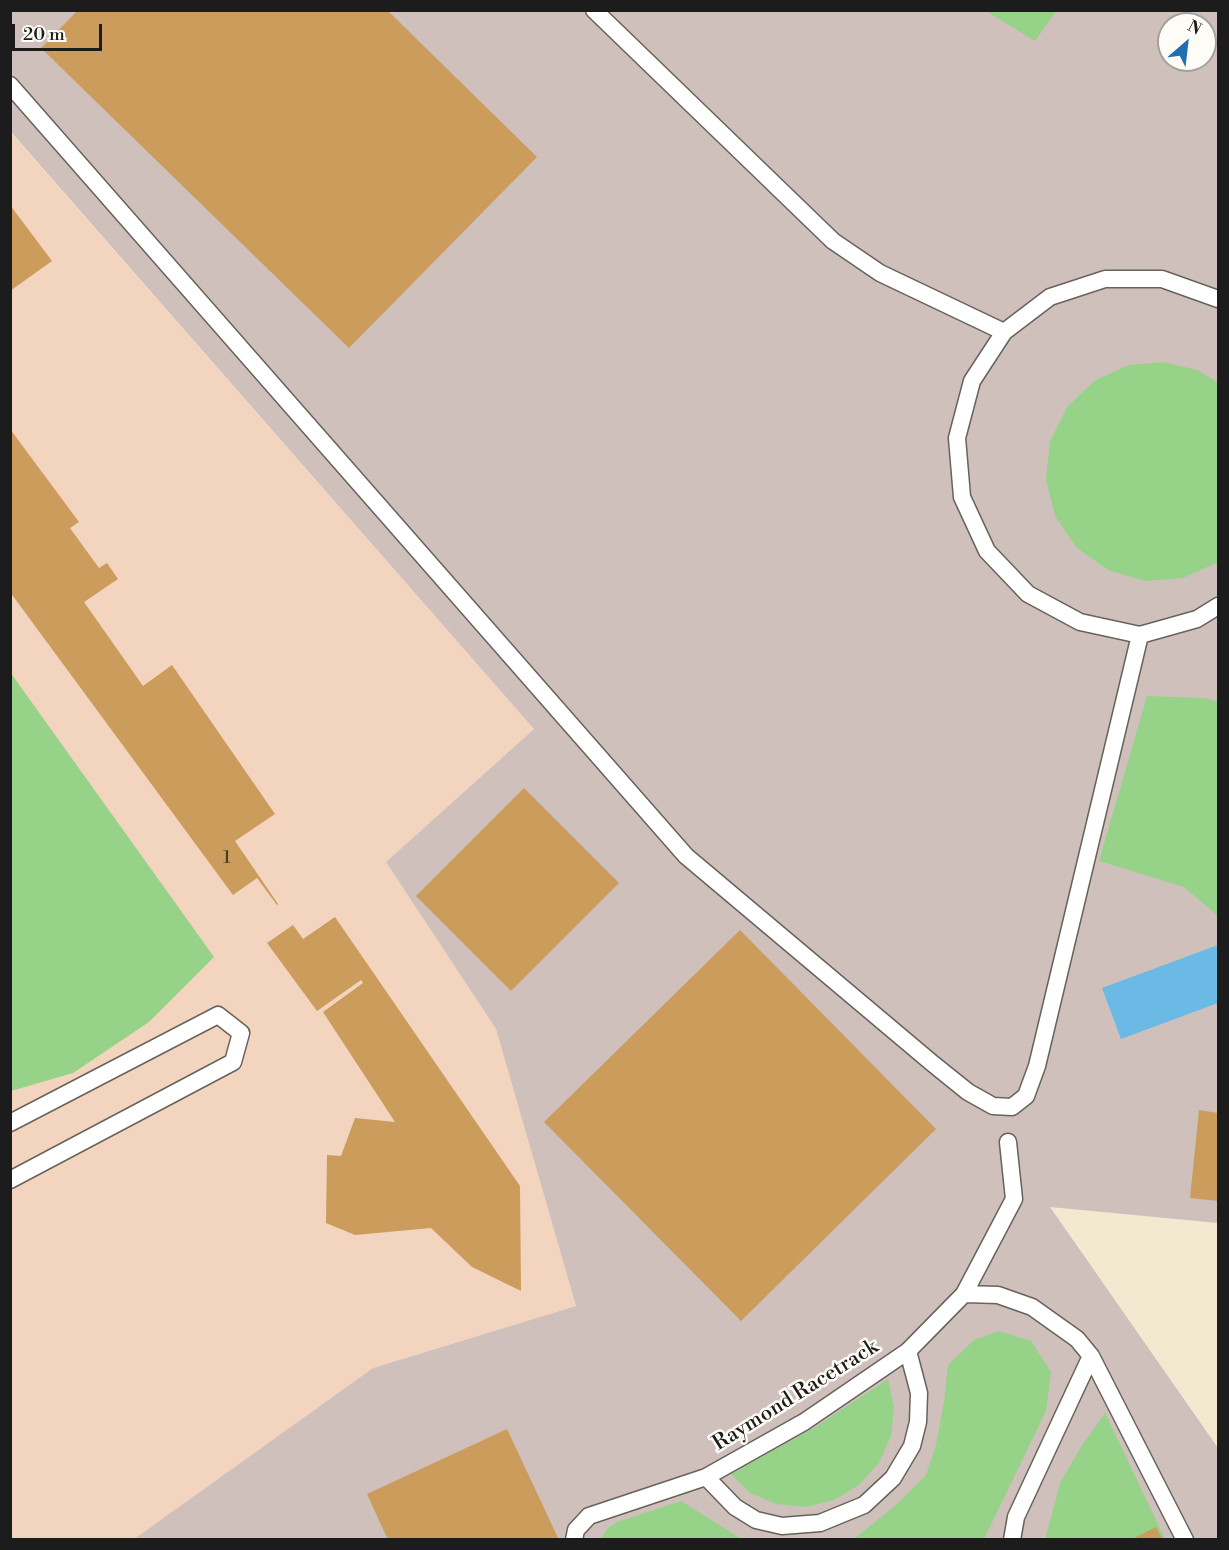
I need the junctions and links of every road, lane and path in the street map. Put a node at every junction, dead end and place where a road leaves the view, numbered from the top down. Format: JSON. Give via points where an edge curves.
{"nodes":[{"id":1,"x":594,"y":10,"type":"edge"},
{"id":2,"x":10,"y":85,"type":"edge"},
{"id":3,"x":1218,"y":299,"type":"edge"},
{"id":4,"x":1004,"y":332,"type":"junction"},
{"id":5,"x":1218,"y":606,"type":"edge"},
{"id":6,"x":1140,"y":635,"type":"junction"},
{"id":7,"x":10,"y":1123,"type":"edge"},
{"id":8,"x":1008,"y":1142,"type":"dead end"},
{"id":9,"x":10,"y":1180,"type":"edge"},
{"id":10,"x":964,"y":1294,"type":"junction"},
{"id":11,"x":908,"y":1351,"type":"junction"},
{"id":12,"x":1091,"y":1356,"type":"junction"},
{"id":13,"x":706,"y":1478,"type":"junction"},
{"id":14,"x":574,"y":1539,"type":"edge"},
{"id":15,"x":1012,"y":1539,"type":"edge"},
{"id":16,"x":1185,"y":1539,"type":"edge"}],
"edges":[{"from":1,"to":4,"type":"lane","via":[[833,241],[880,273]]},
{"from":2,"to":6,"type":"lane","via":[[686,855],[932,1063],[993,1106],[1012,1107],[1026,1095],[1037,1066]]},
{"from":3,"to":4,"type":"lane","via":[[1162,279],[1105,279],[1050,297]]},
{"from":4,"to":6,"type":"lane","via":[[972,381],[957,438],[962,497],[987,551],[1028,594],[1080,622]]},
{"from":5,"to":6,"type":"lane","via":[[1197,619]]},
{"from":7,"to":9,"type":"lane","via":[[218,1016],[241,1033],[233,1062]]},
{"from":8,"to":10,"type":"lane","name":"Raymond Racetrack","via":[[1014,1199]]},
{"from":10,"to":11,"type":"lane","name":"Raymond Racetrack"},
{"from":10,"to":12,"type":"lane","via":[[998,1295],[1032,1306],[1077,1339]]},
{"from":11,"to":13,"type":"lane","name":"Raymond Racetrack","via":[[804,1422]]},
{"from":11,"to":13,"type":"lane","name":"Raymond Racetrack","via":[[919,1393],[912,1446],[893,1478],[864,1505],[820,1523],[782,1526],[756,1520],[735,1507]]},
{"from":12,"to":15,"type":"lane","via":[[1016,1517]]},
{"from":12,"to":16,"type":"lane"},
{"from":13,"to":14,"type":"lane","name":"Raymond Racetrack","via":[[589,1516],[576,1530]]}]}
